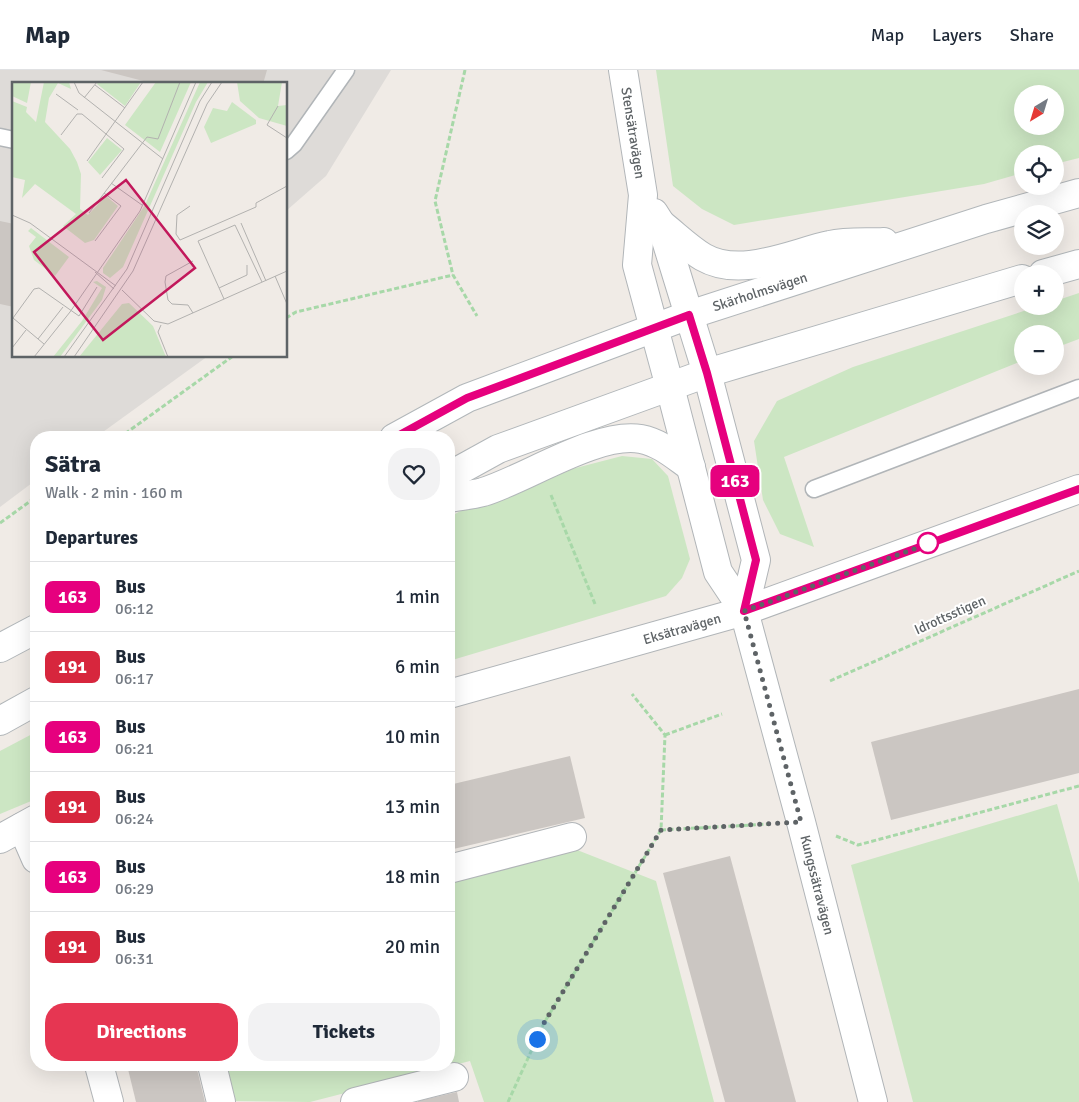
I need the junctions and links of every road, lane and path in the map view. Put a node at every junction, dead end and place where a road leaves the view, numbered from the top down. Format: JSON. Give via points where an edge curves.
{"nodes":[{"id":1,"x":346,"y":70,"type":"edge"},
{"id":2,"x":465,"y":70,"type":"edge"},
{"id":3,"x":623,"y":70,"type":"edge"},
{"id":4,"x":288,"y":149,"type":"edge"},
{"id":5,"x":1079,"y":194,"type":"edge"},
{"id":6,"x":643,"y":195,"type":"junction"},
{"id":7,"x":660,"y":224,"type":"junction"},
{"id":8,"x":918,"y":241,"type":"junction"},
{"id":9,"x":1079,"y":264,"type":"edge"},
{"id":10,"x":1064,"y":268,"type":"edge"},
{"id":11,"x":453,"y":275,"type":"junction"},
{"id":12,"x":1014,"y":281,"type":"edge"},
{"id":13,"x":689,"y":315,"type":"junction"},
{"id":14,"x":477,"y":316,"type":"dead end"},
{"id":15,"x":288,"y":317,"type":"edge"},
{"id":16,"x":654,"y":328,"type":"junction"},
{"id":17,"x":230,"y":358,"type":"edge"},
{"id":18,"x":707,"y":373,"type":"junction"},
{"id":19,"x":670,"y":386,"type":"junction"},
{"id":20,"x":1079,"y":388,"type":"edge"},
{"id":21,"x":129,"y":431,"type":"edge"},
{"id":22,"x":407,"y":431,"type":"edge"},
{"id":23,"x":691,"y":467,"type":"junction"},
{"id":24,"x":455,"y":473,"type":"edge"},
{"id":25,"x":814,"y":489,"type":"dead end"},
{"id":26,"x":1079,"y":489,"type":"edge"},
{"id":27,"x":550,"y":492,"type":"dead end"},
{"id":28,"x":455,"y":497,"type":"edge"},
{"id":29,"x":30,"y":501,"type":"edge"},
{"id":30,"x":0,"y":523,"type":"edge"},
{"id":31,"x":1079,"y":571,"type":"edge"},
{"id":32,"x":595,"y":604,"type":"dead end"},
{"id":33,"x":744,"y":611,"type":"junction"},
{"id":34,"x":30,"y":632,"type":"edge"},
{"id":35,"x":0,"y":648,"type":"edge"},
{"id":36,"x":830,"y":681,"type":"dead end"},
{"id":37,"x":455,"y":692,"type":"edge"},
{"id":38,"x":632,"y":694,"type":"dead end"},
{"id":39,"x":30,"y":704,"type":"edge"},
{"id":40,"x":722,"y":714,"type":"dead end"},
{"id":41,"x":0,"y":721,"type":"edge"},
{"id":42,"x":665,"y":735,"type":"junction"},
{"id":43,"x":1079,"y":786,"type":"edge"},
{"id":44,"x":801,"y":822,"type":"junction"},
{"id":45,"x":20,"y":828,"type":"edge"},
{"id":46,"x":661,"y":830,"type":"junction"},
{"id":47,"x":572,"y":837,"type":"dead end"},
{"id":48,"x":30,"y":847,"type":"edge"},
{"id":49,"x":455,"y":867,"type":"edge"},
{"id":50,"x":101,"y":1071,"type":"edge"},
{"id":51,"x":213,"y":1071,"type":"edge"},
{"id":52,"x":454,"y":1077,"type":"dead end"},
{"id":53,"x":109,"y":1102,"type":"edge"},
{"id":54,"x":221,"y":1102,"type":"edge"},
{"id":55,"x":355,"y":1102,"type":"edge"},
{"id":56,"x":508,"y":1102,"type":"edge"},
{"id":57,"x":873,"y":1102,"type":"edge"}],
"edges":[{"from":1,"to":4,"type":"lane"},
{"from":2,"to":11,"type":"path","via":[[434,201]]},
{"from":3,"to":6,"type":"street","name":"Stensätravägen"},
{"from":5,"to":8,"type":"street","name":"Skärholmsvägen"},
{"from":6,"to":7,"type":"street","name":"Stensätravägen"},
{"from":6,"to":16,"type":"street","name":"Stensätravägen","via":[[637,265]]},
{"from":7,"to":8,"type":"street","via":[[704,257],[736,265],[761,264],[832,244]]},
{"from":7,"to":13,"type":"street","name":"Stensätravägen"},
{"from":8,"to":13,"type":"street","name":"Skärholmsvägen"},
{"from":9,"to":10,"type":"street"},
{"from":11,"to":14,"type":"path"},
{"from":11,"to":15,"type":"path","via":[[296,312]]},
{"from":12,"to":18,"type":"street"},
{"from":13,"to":16,"type":"street","name":"Skärholmsvägen"},
{"from":13,"to":18,"type":"street","name":"Stensätravägen"},
{"from":16,"to":19,"type":"street","name":"Stensätravägen"},
{"from":16,"to":22,"type":"street","name":"Skärholmsvägen","via":[[467,398]]},
{"from":17,"to":21,"type":"path"},
{"from":18,"to":19,"type":"street"},
{"from":18,"to":33,"type":"street","name":"Kungssätravägen","via":[[756,560]]},
{"from":19,"to":23,"type":"street","name":"Kungssätravägen"},
{"from":19,"to":24,"type":"street","via":[[498,449]]},
{"from":20,"to":25,"type":"lane"},
{"from":23,"to":28,"type":"street","via":[[659,444],[640,439],[616,440],[593,445],[482,492]]},
{"from":23,"to":33,"type":"street","name":"Kungssätravägen","via":[[718,572]]},
{"from":26,"to":33,"type":"street","name":"Eksätravägen"},
{"from":27,"to":32,"type":"path"},
{"from":29,"to":30,"type":"path"},
{"from":31,"to":36,"type":"path","name":"Idrottsstigen"},
{"from":33,"to":37,"type":"street","name":"Eksätravägen"},
{"from":33,"to":44,"type":"street","name":"Kungssätravägen"},
{"from":34,"to":35,"type":"street"},
{"from":38,"to":42,"type":"path"},
{"from":39,"to":41,"type":"street"},
{"from":40,"to":42,"type":"path"},
{"from":42,"to":46,"type":"path"},
{"from":43,"to":44,"type":"path","via":[[858,845]]},
{"from":44,"to":46,"type":"path"},
{"from":44,"to":57,"type":"street","name":"Kungssätravägen"},
{"from":45,"to":48,"type":"street"},
{"from":46,"to":56,"type":"path","via":[[544,1023]]},
{"from":47,"to":49,"type":"street"},
{"from":50,"to":53,"type":"street"},
{"from":51,"to":54,"type":"street"},
{"from":52,"to":55,"type":"street"}]}
